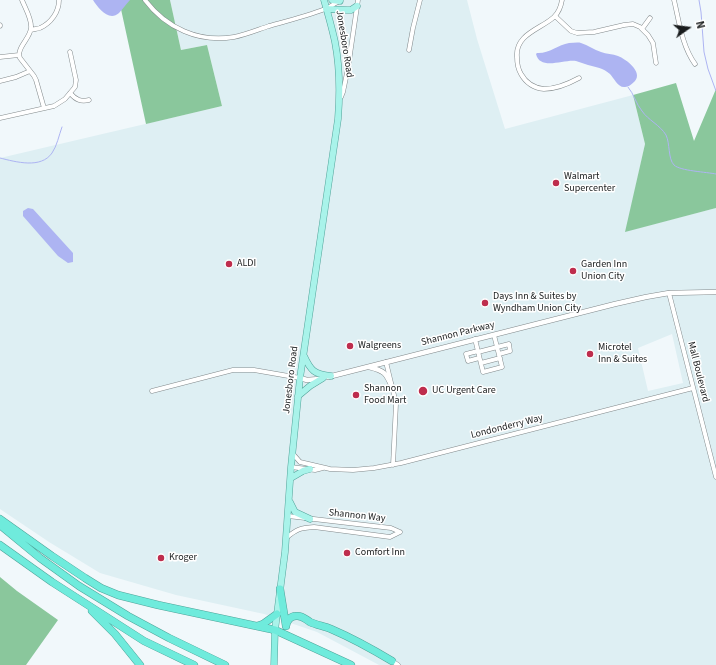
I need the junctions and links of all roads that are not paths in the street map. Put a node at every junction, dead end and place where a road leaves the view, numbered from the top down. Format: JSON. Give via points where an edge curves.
{"nodes":[{"id":1,"x":22,"y":0,"type":"edge"},
{"id":2,"x":59,"y":0,"type":"edge"},
{"id":3,"x":145,"y":0,"type":"edge"},
{"id":4,"x":324,"y":0,"type":"edge"},
{"id":5,"x":332,"y":0,"type":"edge"},
{"id":6,"x":341,"y":0,"type":"edge"},
{"id":7,"x":420,"y":0,"type":"edge"},
{"id":8,"x":562,"y":0,"type":"edge"},
{"id":9,"x":674,"y":0,"type":"edge"},
{"id":10,"x":357,"y":3,"type":"edge"},
{"id":11,"x":326,"y":9,"type":"junction"},
{"id":12,"x":555,"y":16,"type":"junction"},
{"id":13,"x":650,"y":18,"type":"dead end"},
{"id":14,"x":642,"y":29,"type":"junction"},
{"id":15,"x":31,"y":30,"type":"junction"},
{"id":16,"x":409,"y":50,"type":"dead end"},
{"id":17,"x":70,"y":52,"type":"dead end"},
{"id":18,"x":18,"y":55,"type":"junction"},
{"id":19,"x":0,"y":57,"type":"edge"},
{"id":20,"x":656,"y":63,"type":"dead end"},
{"id":21,"x":695,"y":64,"type":"dead end"},
{"id":22,"x":30,"y":71,"type":"junction"},
{"id":23,"x":579,"y":78,"type":"dead end"},
{"id":24,"x":0,"y":81,"type":"edge"},
{"id":25,"x":70,"y":93,"type":"junction"},
{"id":26,"x":340,"y":99,"type":"junction"},
{"id":27,"x":89,"y":100,"type":"dead end"},
{"id":28,"x":44,"y":108,"type":"junction"},
{"id":29,"x":0,"y":118,"type":"edge"},
{"id":30,"x":716,"y":292,"type":"edge"},
{"id":31,"x":670,"y":294,"type":"junction"},
{"id":32,"x":494,"y":335,"type":"junction"},
{"id":33,"x":475,"y":339,"type":"junction"},
{"id":34,"x":497,"y":347,"type":"junction"},
{"id":35,"x":478,"y":352,"type":"junction"},
{"id":36,"x":303,"y":356,"type":"junction"},
{"id":37,"x":499,"y":356,"type":"junction"},
{"id":38,"x":480,"y":360,"type":"junction"},
{"id":39,"x":386,"y":362,"type":"junction"},
{"id":40,"x":368,"y":367,"type":"junction"},
{"id":41,"x":331,"y":376,"type":"junction"},
{"id":42,"x":300,"y":378,"type":"junction"},
{"id":43,"x":323,"y":378,"type":"junction"},
{"id":44,"x":392,"y":387,"type":"junction"},
{"id":45,"x":693,"y":388,"type":"junction"},
{"id":46,"x":152,"y":391,"type":"dead end"},
{"id":47,"x":298,"y":396,"type":"junction"},
{"id":48,"x":293,"y":454,"type":"junction"},
{"id":49,"x":394,"y":465,"type":"junction"},
{"id":50,"x":292,"y":467,"type":"junction"},
{"id":51,"x":324,"y":468,"type":"junction"},
{"id":52,"x":310,"y":469,"type":"junction"},
{"id":53,"x":716,"y":477,"type":"edge"},
{"id":54,"x":291,"y":478,"type":"junction"},
{"id":55,"x":289,"y":501,"type":"junction"},
{"id":56,"x":288,"y":516,"type":"junction"},
{"id":57,"x":0,"y":519,"type":"edge"},
{"id":58,"x":310,"y":519,"type":"junction"},
{"id":59,"x":0,"y":525,"type":"edge"},
{"id":60,"x":286,"y":538,"type":"junction"},
{"id":61,"x":0,"y":545,"type":"edge"},
{"id":62,"x":280,"y":589,"type":"junction"},
{"id":63,"x":80,"y":600,"type":"junction"},
{"id":64,"x":277,"y":614,"type":"junction"},
{"id":65,"x":255,"y":626,"type":"junction"},
{"id":66,"x":286,"y":626,"type":"junction"},
{"id":67,"x":275,"y":630,"type":"junction"},
{"id":68,"x":292,"y":638,"type":"junction"},
{"id":69,"x":395,"y":663,"type":"edge"},
{"id":70,"x":140,"y":665,"type":"edge"},
{"id":71,"x":194,"y":665,"type":"edge"},
{"id":72,"x":225,"y":665,"type":"edge"},
{"id":73,"x":274,"y":665,"type":"edge"},
{"id":74,"x":351,"y":665,"type":"edge"}],
"edges":[{"from":1,"to":15,"type":"street"},
{"from":2,"to":15,"type":"street","via":[[56,12],[48,23]]},
{"from":3,"to":11,"type":"street","via":[[159,16],[179,30],[201,37],[217,38],[234,37]]},
{"from":4,"to":11,"type":"main road"},
{"from":5,"to":6,"type":"main road"},
{"from":6,"to":11,"type":"street","name":"Jonesboro Road"},
{"from":7,"to":16,"type":"street"},
{"from":8,"to":12,"type":"street"},
{"from":9,"to":21,"type":"street","via":[[685,44]]},
{"from":10,"to":11,"type":"main road","via":[[351,10]]},
{"from":10,"to":26,"type":"street","name":"Jonesboro Road","via":[[348,68]]},
{"from":11,"to":26,"type":"main road","name":"Jonesboro Road","via":[[333,31]]},
{"from":12,"to":14,"type":"street","via":[[571,31],[577,33],[633,24]]},
{"from":12,"to":23,"type":"street","via":[[525,36],[519,44],[516,52],[521,74],[525,81],[532,85],[549,89],[570,84]]},
{"from":13,"to":14,"type":"street"},
{"from":14,"to":20,"type":"street","via":[[653,43]]},
{"from":15,"to":18,"type":"street"},
{"from":17,"to":25,"type":"street","via":[[76,80]]},
{"from":18,"to":19,"type":"street"},
{"from":18,"to":22,"type":"street"},
{"from":22,"to":24,"type":"street"},
{"from":22,"to":28,"type":"street","via":[[36,80]]},
{"from":25,"to":27,"type":"street","via":[[79,100]]},
{"from":25,"to":28,"type":"street","via":[[60,103]]},
{"from":26,"to":36,"type":"main road","name":"Jonesboro Road"},
{"from":28,"to":29,"type":"street"},
{"from":30,"to":31,"type":"street","name":"Shannon Parkway"},
{"from":31,"to":32,"type":"street","name":"Shannon Parkway","via":[[623,302]]},
{"from":31,"to":45,"type":"street","name":"Mall Boulevard"},
{"from":32,"to":33,"type":"street","name":"Shannon Parkway"},
{"from":32,"to":34,"type":"street"},
{"from":33,"to":35,"type":"street"},
{"from":33,"to":39,"type":"street","name":"Shannon Parkway"},
{"from":34,"to":35,"type":"street"},
{"from":34,"to":37,"type":"street"},
{"from":34,"to":37,"type":"street","via":[[509,344],[510,351]]},
{"from":35,"to":38,"type":"street"},
{"from":35,"to":38,"type":"street","via":[[466,354],[468,361]]},
{"from":36,"to":41,"type":"main road","via":[[310,369],[320,375]]},
{"from":36,"to":42,"type":"main road","name":"Jonesboro Road"},
{"from":37,"to":38,"type":"street"},
{"from":37,"to":38,"type":"street","via":[[502,367],[490,371],[483,372]]},
{"from":39,"to":40,"type":"street","name":"Shannon Parkway"},
{"from":39,"to":44,"type":"street"},
{"from":40,"to":41,"type":"street","name":"Shannon Parkway"},
{"from":40,"to":44,"type":"street","via":[[382,371]]},
{"from":41,"to":43,"type":"street","name":"Shannon Parkway"},
{"from":42,"to":43,"type":"street","name":"Shannon Parkway"},
{"from":42,"to":46,"type":"street","via":[[254,370],[234,370]]},
{"from":42,"to":47,"type":"main road","name":"Jonesboro Road"},
{"from":43,"to":47,"type":"main road"},
{"from":44,"to":49,"type":"street","via":[[396,404]]},
{"from":45,"to":49,"type":"street","name":"Londonderry Way"},
{"from":45,"to":53,"type":"street","name":"Mall Boulevard"},
{"from":47,"to":48,"type":"main road","name":"Jonesboro Road"},
{"from":48,"to":50,"type":"main road","name":"Jonesboro Road"},
{"from":48,"to":51,"type":"street","name":"Londonderry Way","via":[[300,462]]},
{"from":49,"to":51,"type":"street","name":"Londonderry Way","via":[[353,470]]},
{"from":50,"to":52,"type":"street","name":"Londonderry Way"},
{"from":50,"to":54,"type":"main road","name":"Jonesboro Road"},
{"from":51,"to":52,"type":"street","name":"Londonderry Way"},
{"from":52,"to":54,"type":"main road"},
{"from":54,"to":55,"type":"main road","name":"Jonesboro Road"},
{"from":55,"to":56,"type":"main road","name":"Jonesboro Road"},
{"from":55,"to":58,"type":"main road","via":[[295,512]]},
{"from":56,"to":58,"type":"street","name":"Shannon Way"},
{"from":56,"to":60,"type":"main road","name":"Jonesboro Road"},
{"from":57,"to":65,"type":"highway","via":[[101,588],[158,605]]},
{"from":58,"to":60,"type":"street","name":"Shannon Way","via":[[391,528],[400,532],[390,537],[303,528],[295,530]]},
{"from":59,"to":72,"type":"highway","via":[[40,558],[122,613]]},
{"from":60,"to":62,"type":"main road","name":"Jonesboro Road"},
{"from":61,"to":63,"type":"highway"},
{"from":62,"to":64,"type":"main road","name":"Jonesboro Road"},
{"from":62,"to":66,"type":"highway"},
{"from":63,"to":70,"type":"highway","via":[[115,634]]},
{"from":63,"to":71,"type":"highway","via":[[144,641]]},
{"from":64,"to":65,"type":"highway","via":[[263,624]]},
{"from":64,"to":67,"type":"main road","name":"Jonesboro Road"},
{"from":65,"to":67,"type":"highway"},
{"from":66,"to":68,"type":"highway"},
{"from":66,"to":69,"type":"highway","via":[[291,618],[301,616],[369,647]]},
{"from":67,"to":68,"type":"highway"},
{"from":67,"to":73,"type":"highway","name":"Jonesboro Road"},
{"from":68,"to":74,"type":"highway"}]}
